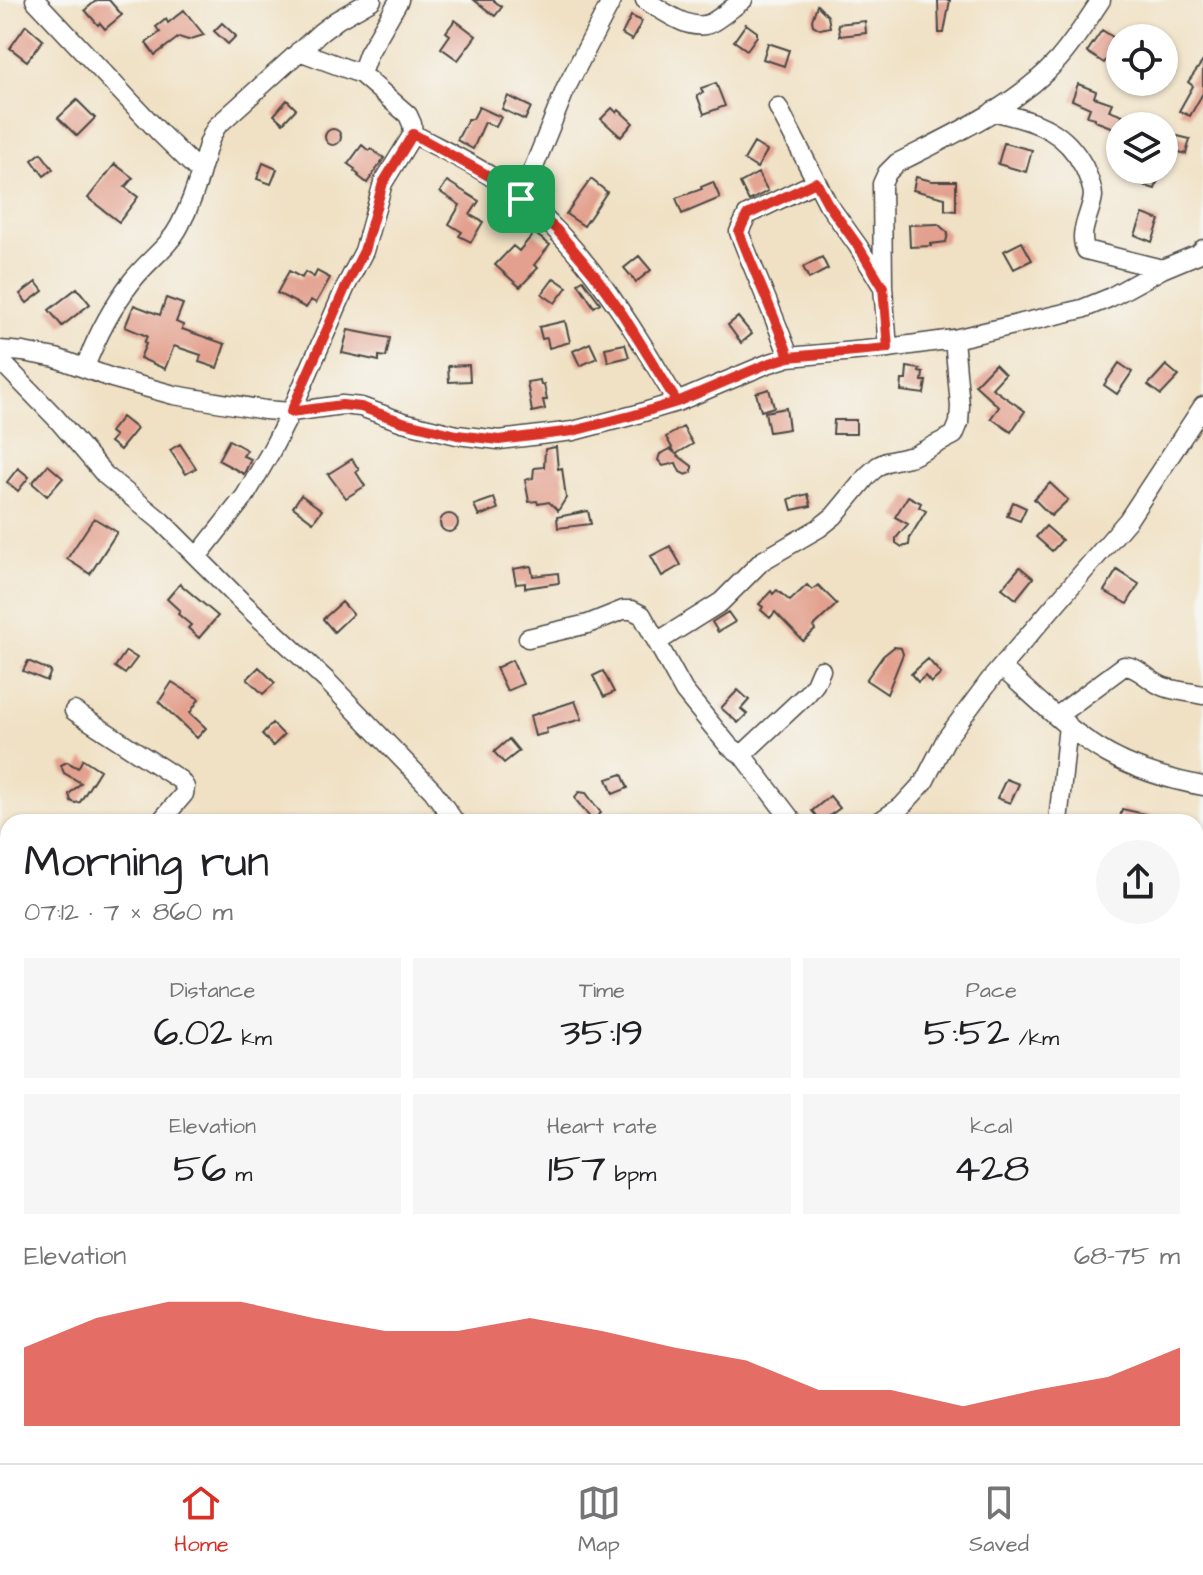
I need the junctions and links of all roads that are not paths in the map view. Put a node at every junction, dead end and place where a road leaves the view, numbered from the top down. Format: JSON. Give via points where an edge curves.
{"nodes":[{"id":1,"x":35,"y":0,"type":"edge"},
{"id":2,"x":372,"y":0,"type":"edge"},
{"id":3,"x":399,"y":0,"type":"edge"},
{"id":4,"x":612,"y":0,"type":"edge"},
{"id":5,"x":645,"y":0,"type":"edge"},
{"id":6,"x":743,"y":0,"type":"edge"},
{"id":7,"x":1101,"y":0,"type":"edge"},
{"id":8,"x":299,"y":51,"type":"junction"},
{"id":9,"x":361,"y":74,"type":"junction"},
{"id":10,"x":778,"y":107,"type":"dead end"},
{"id":11,"x":993,"y":111,"type":"junction"},
{"id":12,"x":413,"y":134,"type":"junction"},
{"id":13,"x":200,"y":172,"type":"junction"},
{"id":14,"x":816,"y":182,"type":"junction"},
{"id":15,"x":521,"y":199,"type":"junction"},
{"id":16,"x":1201,"y":254,"type":"edge"},
{"id":17,"x":1162,"y":269,"type":"junction"},
{"id":18,"x":883,"y":287,"type":"junction"},
{"id":19,"x":954,"y":339,"type":"junction"},
{"id":20,"x":888,"y":348,"type":"junction"},
{"id":21,"x":0,"y":350,"type":"edge"},
{"id":22,"x":789,"y":357,"type":"junction"},
{"id":23,"x":0,"y":360,"type":"edge"},
{"id":24,"x":85,"y":367,"type":"junction"},
{"id":25,"x":677,"y":402,"type":"junction"},
{"id":26,"x":1203,"y":406,"type":"edge"},
{"id":27,"x":291,"y":412,"type":"junction"},
{"id":28,"x":197,"y":557,"type":"junction"},
{"id":29,"x":528,"y":638,"type":"dead end"},
{"id":30,"x":657,"y":642,"type":"junction"},
{"id":31,"x":1001,"y":667,"type":"junction"},
{"id":32,"x":821,"y":670,"type":"dead end"},
{"id":33,"x":1203,"y":695,"type":"edge"},
{"id":34,"x":74,"y":711,"type":"dead end"},
{"id":35,"x":1062,"y":720,"type":"junction"},
{"id":36,"x":742,"y":755,"type":"junction"},
{"id":37,"x":1203,"y":786,"type":"edge"},
{"id":38,"x":167,"y":814,"type":"edge"},
{"id":39,"x":449,"y":814,"type":"edge"},
{"id":40,"x":787,"y":814,"type":"edge"},
{"id":41,"x":891,"y":814,"type":"edge"},
{"id":42,"x":1058,"y":814,"type":"edge"}],
"edges":[{"from":1,"to":13,"type":"street"},
{"from":2,"to":8,"type":"street"},
{"from":3,"to":9,"type":"street"},
{"from":4,"to":15,"type":"street","via":[[566,88]]},
{"from":5,"to":6,"type":"street","via":[[696,26],[708,25]]},
{"from":7,"to":11,"type":"street","via":[[1056,62]]},
{"from":8,"to":9,"type":"street"},
{"from":8,"to":13,"type":"street","via":[[217,126]]},
{"from":9,"to":12,"type":"street","via":[[408,115]]},
{"from":10,"to":14,"type":"street"},
{"from":11,"to":17,"type":"street","via":[[1036,123],[1069,143],[1093,195],[1083,235],[1086,250]]},
{"from":11,"to":18,"type":"street","via":[[887,173],[882,184]]},
{"from":12,"to":15,"type":"street"},
{"from":12,"to":27,"type":"street","via":[[383,183],[364,251]]},
{"from":13,"to":24,"type":"street","via":[[179,227],[120,298]]},
{"from":14,"to":18,"type":"street"},
{"from":14,"to":22,"type":"street","via":[[747,215],[739,232]]},
{"from":15,"to":25,"type":"street","via":[[556,229],[594,274]]},
{"from":16,"to":17,"type":"street"},
{"from":17,"to":19,"type":"street","via":[[1082,309]]},
{"from":18,"to":20,"type":"street"},
{"from":19,"to":20,"type":"street"},
{"from":19,"to":30,"type":"street","via":[[960,406],[954,435],[878,466],[819,528],[762,561],[721,602]]},
{"from":20,"to":22,"type":"street"},
{"from":21,"to":24,"type":"street"},
{"from":22,"to":25,"type":"street"},
{"from":23,"to":28,"type":"street","via":[[105,475]]},
{"from":24,"to":27,"type":"street","via":[[174,395]]},
{"from":25,"to":27,"type":"street","via":[[573,431],[499,440],[457,435],[361,407]]},
{"from":26,"to":31,"type":"street","via":[[1128,520]]},
{"from":27,"to":28,"type":"street","via":[[245,496]]},
{"from":28,"to":39,"type":"street","via":[[327,681]]},
{"from":29,"to":30,"type":"street","via":[[632,610],[642,615]]},
{"from":30,"to":36,"type":"street","via":[[684,691]]},
{"from":31,"to":35,"type":"street"},
{"from":31,"to":41,"type":"street","via":[[946,739],[924,782]]},
{"from":32,"to":36,"type":"street","via":[[807,694]]},
{"from":33,"to":35,"type":"street","via":[[1164,687],[1124,666]]},
{"from":34,"to":38,"type":"street","via":[[180,780],[184,794]]},
{"from":35,"to":37,"type":"street","via":[[1109,754],[1171,780]]},
{"from":35,"to":42,"type":"street"},
{"from":36,"to":40,"type":"street"}]}
